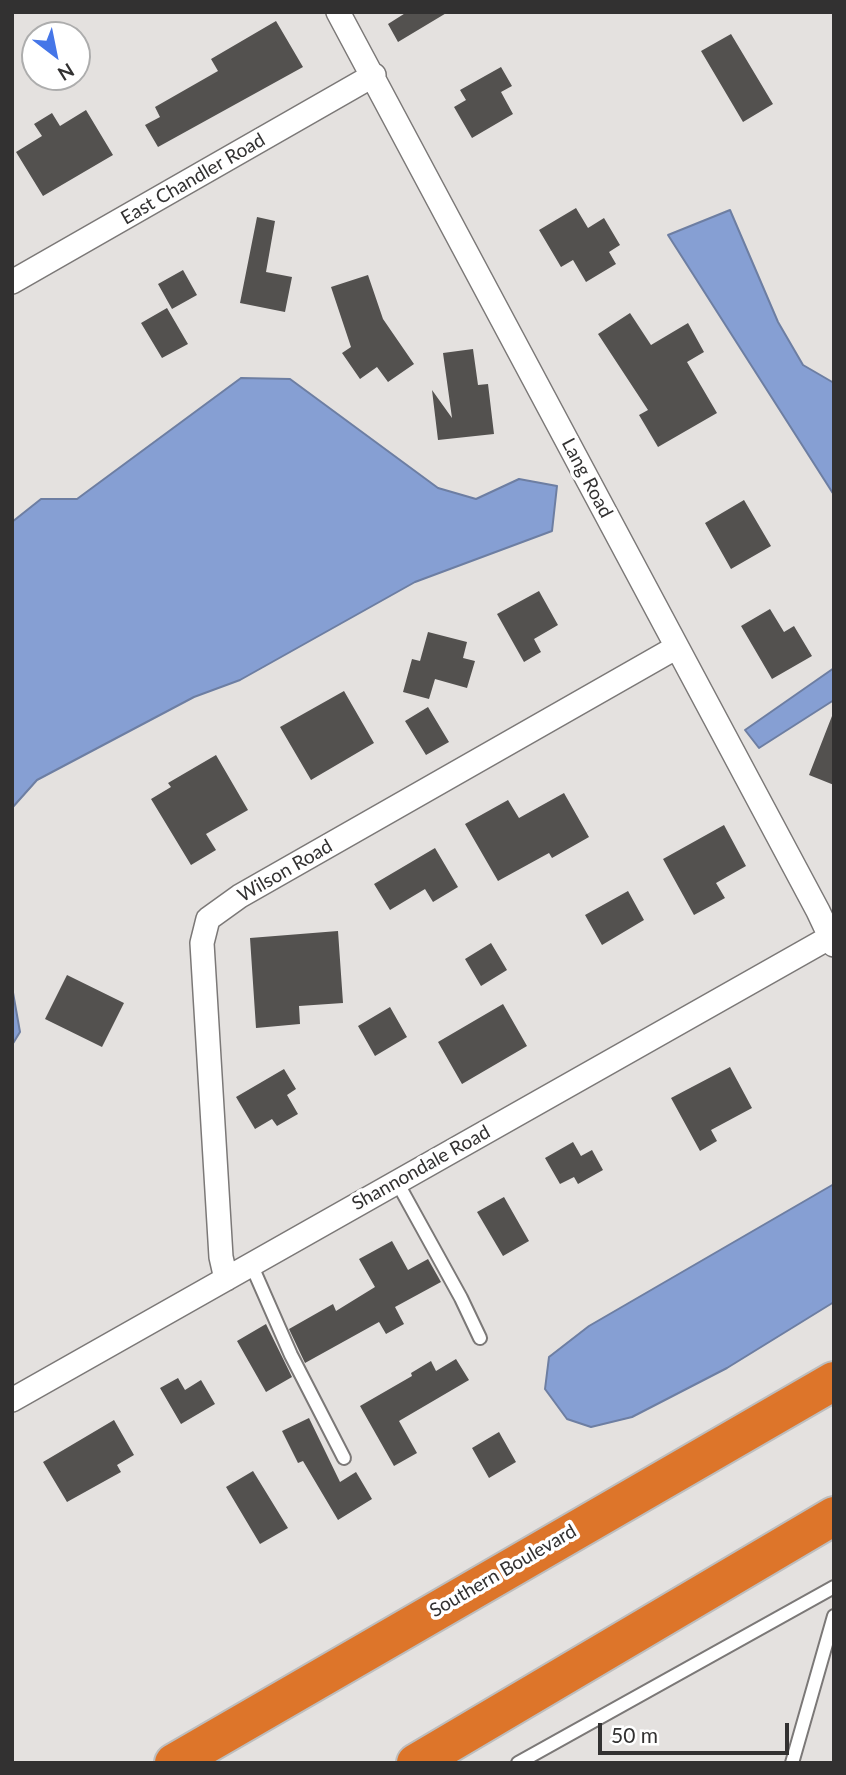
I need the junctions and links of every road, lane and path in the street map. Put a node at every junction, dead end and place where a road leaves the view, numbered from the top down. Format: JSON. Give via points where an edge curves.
{"nodes":[{"id":1,"x":338,"y":12,"type":"edge"},
{"id":2,"x":374,"y":75,"type":"junction"},
{"id":3,"x":12,"y":282,"type":"edge"},
{"id":4,"x":677,"y":647,"type":"junction"},
{"id":5,"x":832,"y":939,"type":"edge"},
{"id":6,"x":397,"y":1182,"type":"junction"},
{"id":7,"x":251,"y":1264,"type":"junction"},
{"id":8,"x":226,"y":1279,"type":"junction"},
{"id":9,"x":480,"y":1338,"type":"dead end"},
{"id":10,"x":834,"y":1381,"type":"edge"},
{"id":11,"x":12,"y":1400,"type":"edge"},
{"id":12,"x":344,"y":1458,"type":"dead end"},
{"id":13,"x":834,"y":1516,"type":"edge"},
{"id":14,"x":834,"y":1587,"type":"edge"},
{"id":15,"x":834,"y":1616,"type":"edge"},
{"id":16,"x":174,"y":1763,"type":"edge"},
{"id":17,"x":416,"y":1763,"type":"edge"},
{"id":18,"x":518,"y":1763,"type":"edge"},
{"id":19,"x":792,"y":1763,"type":"edge"}],
"edges":[{"from":1,"to":2,"type":"street","name":"Lang Road"},
{"from":2,"to":3,"type":"street","name":"East Chandler Road"},
{"from":2,"to":4,"type":"street","name":"Lang Road"},
{"from":4,"to":5,"type":"street","name":"Lang Road"},
{"from":4,"to":8,"type":"street","name":"Wilson Road","via":[[240,896],[208,919],[202,943]]},
{"from":5,"to":6,"type":"street","name":"Shannondale Road"},
{"from":6,"to":7,"type":"street","name":"Shannondale Road"},
{"from":6,"to":9,"type":"lane"},
{"from":7,"to":8,"type":"street","name":"Shannondale Road"},
{"from":7,"to":12,"type":"lane"},
{"from":8,"to":11,"type":"street","name":"Shannondale Road"},
{"from":10,"to":16,"type":"highway","name":"Southern Boulevard"},
{"from":13,"to":17,"type":"highway"},
{"from":14,"to":18,"type":"lane"},
{"from":15,"to":19,"type":"lane"}]}
